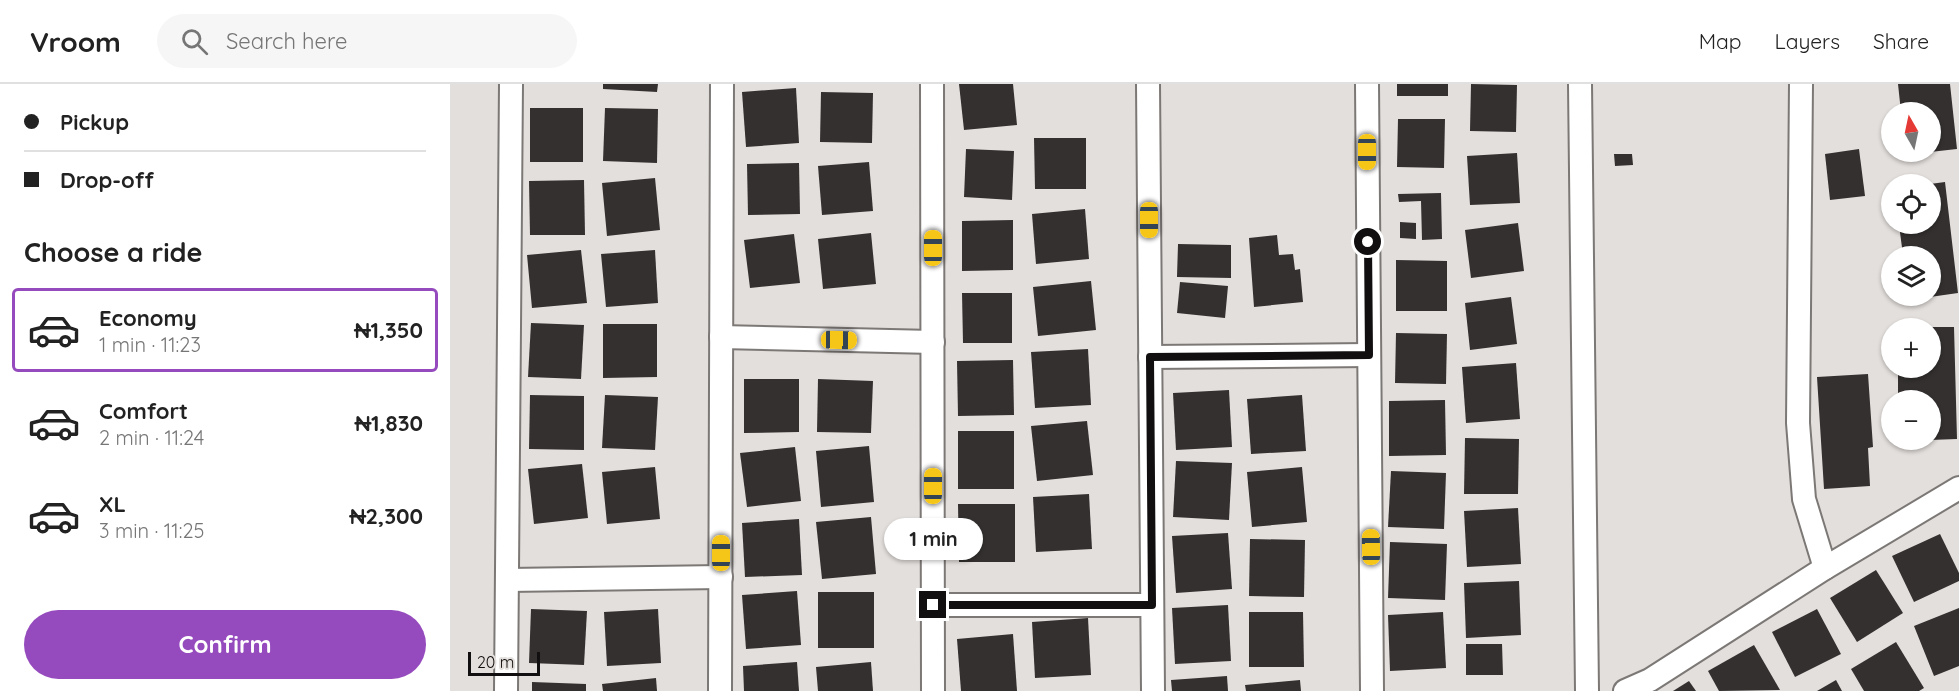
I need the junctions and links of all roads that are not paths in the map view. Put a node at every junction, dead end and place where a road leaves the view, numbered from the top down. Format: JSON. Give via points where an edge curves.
{"nodes":[{"id":1,"x":511,"y":84,"type":"edge"},
{"id":2,"x":722,"y":84,"type":"edge"},
{"id":3,"x":932,"y":84,"type":"edge"},
{"id":4,"x":1148,"y":84,"type":"edge"},
{"id":5,"x":1367,"y":84,"type":"edge"},
{"id":6,"x":1580,"y":84,"type":"edge"},
{"id":7,"x":1801,"y":84,"type":"edge"},
{"id":8,"x":721,"y":337,"type":"junction"},
{"id":9,"x":933,"y":342,"type":"junction"},
{"id":10,"x":1369,"y":355,"type":"junction"},
{"id":11,"x":1150,"y":357,"type":"junction"},
{"id":12,"x":1959,"y":488,"type":"edge"},
{"id":13,"x":1825,"y":568,"type":"junction"},
{"id":14,"x":721,"y":577,"type":"junction"},
{"id":15,"x":507,"y":580,"type":"junction"},
{"id":16,"x":933,"y":605,"type":"junction"},
{"id":17,"x":1152,"y":605,"type":"junction"},
{"id":18,"x":506,"y":691,"type":"edge"},
{"id":19,"x":720,"y":691,"type":"edge"},
{"id":20,"x":933,"y":691,"type":"edge"},
{"id":21,"x":1153,"y":691,"type":"edge"},
{"id":22,"x":1372,"y":691,"type":"edge"},
{"id":23,"x":1587,"y":691,"type":"edge"},
{"id":24,"x":1625,"y":691,"type":"edge"}],
"edges":[{"from":1,"to":15,"type":"street"},
{"from":2,"to":8,"type":"street"},
{"from":3,"to":9,"type":"street"},
{"from":4,"to":11,"type":"street"},
{"from":5,"to":10,"type":"street"},
{"from":6,"to":23,"type":"street"},
{"from":7,"to":13,"type":"street","via":[[1798,423],[1804,499]]},
{"from":8,"to":9,"type":"street"},
{"from":8,"to":14,"type":"street"},
{"from":9,"to":16,"type":"street"},
{"from":10,"to":11,"type":"street"},
{"from":10,"to":22,"type":"street"},
{"from":11,"to":17,"type":"street"},
{"from":12,"to":13,"type":"street"},
{"from":13,"to":24,"type":"street","via":[[1650,680]]},
{"from":14,"to":15,"type":"street"},
{"from":14,"to":19,"type":"street"},
{"from":15,"to":18,"type":"street"},
{"from":16,"to":17,"type":"street"},
{"from":16,"to":20,"type":"street"},
{"from":17,"to":21,"type":"street"}]}
